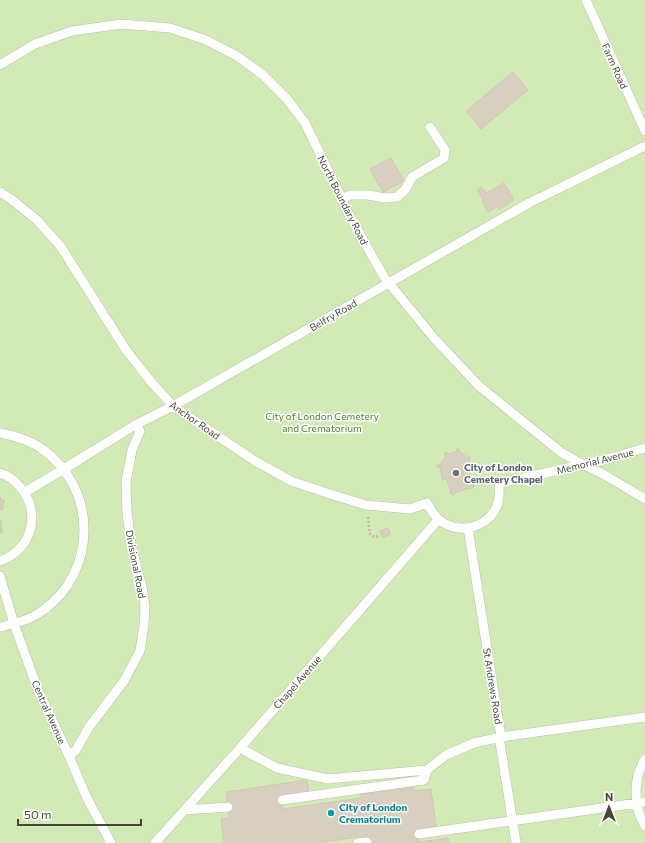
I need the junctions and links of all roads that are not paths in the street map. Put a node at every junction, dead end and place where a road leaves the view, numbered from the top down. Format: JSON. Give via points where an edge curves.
{"nodes":[{"id":1,"x":586,"y":0,"type":"edge"},
{"id":2,"x":0,"y":65,"type":"edge"},
{"id":3,"x":430,"y":127,"type":"dead end"},
{"id":4,"x":645,"y":131,"type":"edge"},
{"id":5,"x":645,"y":146,"type":"edge"},
{"id":6,"x":0,"y":192,"type":"edge"},
{"id":7,"x":342,"y":199,"type":"junction"},
{"id":8,"x":389,"y":283,"type":"junction"},
{"id":9,"x":173,"y":406,"type":"junction"},
{"id":10,"x":136,"y":424,"type":"junction"},
{"id":11,"x":0,"y":433,"type":"edge"},
{"id":12,"x":645,"y":448,"type":"edge"},
{"id":13,"x":582,"y":464,"type":"junction"},
{"id":14,"x":64,"y":470,"type":"junction"},
{"id":15,"x":0,"y":473,"type":"edge"},
{"id":16,"x":25,"y":492,"type":"junction"},
{"id":17,"x":645,"y":499,"type":"edge"},
{"id":18,"x":438,"y":520,"type":"junction"},
{"id":19,"x":468,"y":528,"type":"junction"},
{"id":20,"x":0,"y":561,"type":"edge"},
{"id":21,"x":0,"y":576,"type":"edge"},
{"id":22,"x":14,"y":624,"type":"junction"},
{"id":23,"x":0,"y":627,"type":"edge"},
{"id":24,"x":645,"y":717,"type":"edge"},
{"id":25,"x":501,"y":737,"type":"junction"},
{"id":26,"x":240,"y":748,"type":"junction"},
{"id":27,"x":69,"y":756,"type":"junction"},
{"id":28,"x":645,"y":759,"type":"edge"},
{"id":29,"x":427,"y":770,"type":"junction"},
{"id":30,"x":282,"y":800,"type":"dead end"},
{"id":31,"x":641,"y":802,"type":"edge"},
{"id":32,"x":228,"y":807,"type":"dead end"},
{"id":33,"x":185,"y":810,"type":"junction"},
{"id":34,"x":512,"y":821,"type":"junction"},
{"id":35,"x":645,"y":826,"type":"edge"},
{"id":36,"x":419,"y":834,"type":"dead end"},
{"id":37,"x":111,"y":843,"type":"edge"},
{"id":38,"x":156,"y":843,"type":"edge"},
{"id":39,"x":516,"y":843,"type":"edge"}],
"edges":[{"from":1,"to":4,"type":"lane","name":"Farm Road"},
{"from":2,"to":7,"type":"lane","name":"North Boundary Road","via":[[35,44],[72,31],[121,24],[170,28],[206,40],[237,56],[263,74],[287,99],[305,123]]},
{"from":3,"to":7,"type":"lane","via":[[445,150],[444,158],[412,177],[405,190],[397,197],[350,195]]},
{"from":5,"to":8,"type":"lane","name":"Belfry Road","via":[[529,203]]},
{"from":6,"to":9,"type":"lane","name":"Anchor Road","via":[[37,220],[61,247],[126,350]]},
{"from":7,"to":8,"type":"lane","name":"North Boundary Road"},
{"from":8,"to":9,"type":"lane","name":"Belfry Road"},
{"from":8,"to":13,"type":"lane","name":"North Boundary Road","via":[[433,337],[479,386],[562,453]]},
{"from":9,"to":10,"type":"lane","name":"Belfry Road"},
{"from":9,"to":18,"type":"lane","name":"Anchor Road","via":[[255,461],[291,481],[366,505],[410,509],[427,503]]},
{"from":10,"to":14,"type":"lane","name":"Belfry Road"},
{"from":10,"to":27,"type":"lane","name":"Divisional Road","via":[[140,431],[132,450],[126,482],[131,545],[145,607],[140,651],[124,681],[89,727],[76,750]]},
{"from":11,"to":14,"type":"lane","via":[[28,441],[42,449]]},
{"from":12,"to":13,"type":"lane","name":"Memorial Avenue"},
{"from":13,"to":17,"type":"lane","name":"North Boundary Road"},
{"from":13,"to":19,"type":"lane","name":"Memorial Avenue","via":[[498,483],[498,503],[493,512],[486,520]]},
{"from":14,"to":16,"type":"lane","name":"Belfry Road"},
{"from":14,"to":22,"type":"lane","via":[[74,484],[84,514],[84,546],[80,561],[74,576],[55,601],[29,619]]},
{"from":15,"to":16,"type":"lane","via":[[15,481]]},
{"from":16,"to":20,"type":"lane","via":[[31,505],[32,520],[29,534],[21,547],[10,557]]},
{"from":18,"to":19,"type":"lane","via":[[458,528]]},
{"from":18,"to":26,"type":"lane","name":"Chapel Avenue"},
{"from":19,"to":25,"type":"lane","name":"St Andrews Road"},
{"from":21,"to":22,"type":"lane","name":"Central Avenue"},
{"from":22,"to":23,"type":"lane"},
{"from":22,"to":27,"type":"lane","name":"Central Avenue","via":[[38,690]]},
{"from":24,"to":25,"type":"lane"},
{"from":25,"to":29,"type":"lane","via":[[474,743],[446,754]]},
{"from":25,"to":34,"type":"lane","name":"St Andrews Road"},
{"from":26,"to":29,"type":"lane","via":[[277,768],[328,779]]},
{"from":26,"to":33,"type":"lane","name":"Chapel Avenue"},
{"from":27,"to":37,"type":"lane","name":"Central Avenue","via":[[87,798]]},
{"from":28,"to":31,"type":"lane","via":[[636,783]]},
{"from":29,"to":30,"type":"lane","via":[[424,780]]},
{"from":31,"to":34,"type":"lane"},
{"from":31,"to":35,"type":"lane","via":[[642,821]]},
{"from":32,"to":33,"type":"lane"},
{"from":33,"to":38,"type":"lane","name":"Chapel Avenue"},
{"from":34,"to":36,"type":"lane"},
{"from":34,"to":39,"type":"lane","name":"St Andrews Road"}]}
